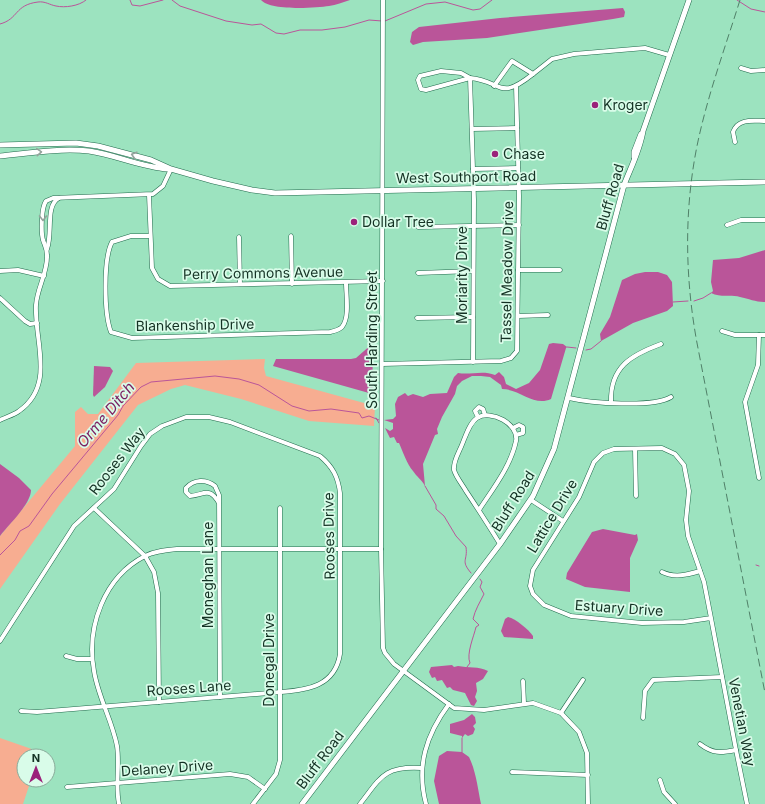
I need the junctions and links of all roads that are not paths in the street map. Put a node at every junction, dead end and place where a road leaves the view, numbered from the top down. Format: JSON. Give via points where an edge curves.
{"nodes":[{"id":1,"x":383,"y":0,"type":"edge"},
{"id":2,"x":688,"y":2,"type":"edge"},
{"id":3,"x":670,"y":55,"type":"junction"},
{"id":4,"x":742,"y":68,"type":"dead end"},
{"id":5,"x":765,"y":70,"type":"edge"},
{"id":6,"x":533,"y":74,"type":"junction"},
{"id":7,"x":470,"y":78,"type":"junction"},
{"id":8,"x":494,"y":86,"type":"junction"},
{"id":9,"x":516,"y":86,"type":"junction"},
{"id":10,"x":765,"y":121,"type":"edge"},
{"id":11,"x":517,"y":128,"type":"junction"},
{"id":12,"x":472,"y":129,"type":"junction"},
{"id":13,"x":735,"y":142,"type":"dead end"},
{"id":14,"x":0,"y":145,"type":"edge"},
{"id":15,"x":0,"y":156,"type":"edge"},
{"id":16,"x":518,"y":168,"type":"junction"},
{"id":17,"x":171,"y":169,"type":"junction"},
{"id":18,"x":473,"y":169,"type":"junction"},
{"id":19,"x":765,"y":182,"type":"edge"},
{"id":20,"x":624,"y":185,"type":"junction"},
{"id":21,"x":519,"y":188,"type":"junction"},
{"id":22,"x":473,"y":189,"type":"junction"},
{"id":23,"x":383,"y":191,"type":"junction"},
{"id":24,"x":149,"y":195,"type":"junction"},
{"id":25,"x":59,"y":198,"type":"junction"},
{"id":26,"x":765,"y":220,"type":"edge"},
{"id":27,"x":519,"y":225,"type":"junction"},
{"id":28,"x":727,"y":225,"type":"dead end"},
{"id":29,"x":473,"y":226,"type":"junction"},
{"id":30,"x":418,"y":228,"type":"dead end"},
{"id":31,"x":150,"y":236,"type":"junction"},
{"id":32,"x":291,"y":236,"type":"dead end"},
{"id":33,"x":239,"y":237,"type":"dead end"},
{"id":34,"x":47,"y":249,"type":"junction"},
{"id":35,"x":518,"y":270,"type":"junction"},
{"id":36,"x":560,"y":270,"type":"dead end"},
{"id":37,"x":0,"y":271,"type":"edge"},
{"id":38,"x":473,"y":271,"type":"junction"},
{"id":39,"x":418,"y":273,"type":"dead end"},
{"id":40,"x":44,"y":276,"type":"junction"},
{"id":41,"x":346,"y":282,"type":"junction"},
{"id":42,"x":383,"y":282,"type":"junction"},
{"id":43,"x":240,"y":284,"type":"junction"},
{"id":44,"x":292,"y":284,"type":"junction"},
{"id":45,"x":0,"y":298,"type":"edge"},
{"id":46,"x":548,"y":315,"type":"dead end"},
{"id":47,"x":518,"y":316,"type":"junction"},
{"id":48,"x":473,"y":317,"type":"junction"},
{"id":49,"x":417,"y":318,"type":"dead end"},
{"id":50,"x":37,"y":322,"type":"junction"},
{"id":51,"x":722,"y":331,"type":"dead end"},
{"id":52,"x":759,"y":335,"type":"junction"},
{"id":53,"x":765,"y":335,"type":"edge"},
{"id":54,"x":661,"y":344,"type":"dead end"},
{"id":55,"x":473,"y":362,"type":"junction"},
{"id":56,"x":382,"y":364,"type":"junction"},
{"id":57,"x":671,"y":397,"type":"dead end"},
{"id":58,"x":569,"y":398,"type":"junction"},
{"id":59,"x":611,"y":402,"type":"junction"},
{"id":60,"x":485,"y":415,"type":"junction"},
{"id":61,"x":199,"y":416,"type":"joint"},
{"id":62,"x":478,"y":417,"type":"junction"},
{"id":63,"x":0,"y":420,"type":"edge"},
{"id":64,"x":513,"y":428,"type":"junction"},
{"id":65,"x":516,"y":435,"type":"junction"},
{"id":66,"x":635,"y":449,"type":"junction"},
{"id":67,"x":759,"y":478,"type":"dead end"},
{"id":68,"x":636,"y":496,"type":"dead end"},
{"id":69,"x":531,"y":500,"type":"junction"},
{"id":70,"x":219,"y":503,"type":"junction"},
{"id":71,"x":94,"y":508,"type":"junction"},
{"id":72,"x":280,"y":508,"type":"dead end"},
{"id":73,"x":479,"y":510,"type":"junction"},
{"id":74,"x":563,"y":521,"type":"junction"},
{"id":75,"x":500,"y":544,"type":"junction"},
{"id":76,"x":219,"y":548,"type":"junction"},
{"id":77,"x":280,"y":548,"type":"junction"},
{"id":78,"x":341,"y":549,"type":"junction"},
{"id":79,"x":381,"y":549,"type":"junction"},
{"id":80,"x":145,"y":556,"type":"junction"},
{"id":81,"x":700,"y":571,"type":"junction"},
{"id":82,"x":662,"y":572,"type":"dead end"},
{"id":83,"x":533,"y":594,"type":"joint"},
{"id":84,"x":711,"y":618,"type":"junction"},
{"id":85,"x":0,"y":641,"type":"edge"},
{"id":86,"x":340,"y":654,"type":"joint"},
{"id":87,"x":66,"y":656,"type":"dead end"},
{"id":88,"x":92,"y":658,"type":"junction"},
{"id":89,"x":404,"y":670,"type":"junction"},
{"id":90,"x":722,"y":677,"type":"junction"},
{"id":91,"x":583,"y":680,"type":"dead end"},
{"id":92,"x":523,"y":681,"type":"dead end"},
{"id":93,"x":281,"y":692,"type":"junction"},
{"id":94,"x":220,"y":697,"type":"junction"},
{"id":95,"x":159,"y":702,"type":"junction"},
{"id":96,"x":524,"y":703,"type":"junction"},
{"id":97,"x":449,"y":704,"type":"junction"},
{"id":98,"x":106,"y":706,"type":"junction"},
{"id":99,"x":21,"y":711,"type":"dead end"},
{"id":100,"x":561,"y":713,"type":"junction"},
{"id":101,"x":643,"y":718,"type":"dead end"},
{"id":102,"x":700,"y":744,"type":"dead end"},
{"id":103,"x":736,"y":750,"type":"junction"},
{"id":104,"x":421,"y":768,"type":"junction"},
{"id":105,"x":512,"y":772,"type":"dead end"},
{"id":106,"x":588,"y":775,"type":"junction"},
{"id":107,"x":660,"y":780,"type":"dead end"},
{"id":108,"x":118,"y":783,"type":"junction"},
{"id":109,"x":67,"y":787,"type":"dead end"},
{"id":110,"x":265,"y":788,"type":"junction"},
{"id":111,"x":119,"y":804,"type":"edge"},
{"id":112,"x":253,"y":804,"type":"edge"},
{"id":113,"x":302,"y":804,"type":"edge"},
{"id":114,"x":360,"y":804,"type":"edge"},
{"id":115,"x":426,"y":804,"type":"edge"},
{"id":116,"x":588,"y":804,"type":"edge"},
{"id":117,"x":675,"y":804,"type":"edge"},
{"id":118,"x":747,"y":804,"type":"edge"}],
"edges":[{"from":1,"to":23,"type":"street","name":"South Harding Street"},
{"from":2,"to":3,"type":"main road","name":"Bluff Road"},
{"from":3,"to":6,"type":"street","via":[[645,48],[574,54],[552,59]]},
{"from":3,"to":20,"type":"main road","name":"Bluff Road","via":[[637,142]]},
{"from":4,"to":5,"type":"street","via":[[751,71]]},
{"from":6,"to":8,"type":"street","via":[[511,61]]},
{"from":6,"to":9,"type":"street"},
{"from":7,"to":7,"type":"street","via":[[441,71],[420,75],[418,80],[421,89],[426,90]]},
{"from":7,"to":8,"type":"street"},
{"from":7,"to":12,"type":"street","name":"Moriarity Drive"},
{"from":8,"to":9,"type":"street","via":[[504,89]]},
{"from":9,"to":11,"type":"street","name":"Tassel Meadow Drive"},
{"from":10,"to":13,"type":"street","via":[[746,121],[739,124],[733,132]]},
{"from":11,"to":12,"type":"street"},
{"from":11,"to":16,"type":"street","name":"Tassel Meadow Drive"},
{"from":12,"to":18,"type":"street","name":"Moriarity Drive"},
{"from":17,"to":14,"type":"main road","name":"West Southport Road","one_way":true,"via":[[151,160],[86,144]]},
{"from":15,"to":17,"type":"main road","name":"West Southport Road","one_way":true,"via":[[78,150],[112,156],[149,167]]},
{"from":16,"to":18,"type":"street"},
{"from":16,"to":21,"type":"street","name":"Tassel Meadow Drive"},
{"from":17,"to":23,"type":"main road","name":"West Southport Road","via":[[264,192]]},
{"from":17,"to":24,"type":"street","via":[[163,186],[156,193]]},
{"from":18,"to":22,"type":"street","name":"Moriarity Drive"},
{"from":19,"to":20,"type":"main road","name":"West Southport Road"},
{"from":20,"to":21,"type":"main road","name":"West Southport Road"},
{"from":20,"to":58,"type":"main road","name":"Bluff Road"},
{"from":21,"to":22,"type":"main road","name":"West Southport Road"},
{"from":21,"to":27,"type":"street","name":"Tassel Meadow Drive"},
{"from":22,"to":23,"type":"main road","name":"West Southport Road"},
{"from":22,"to":29,"type":"street","name":"Moriarity Drive"},
{"from":23,"to":42,"type":"street","name":"South Harding Street"},
{"from":24,"to":25,"type":"street"},
{"from":24,"to":31,"type":"street","name":"Perry Commons Avenue"},
{"from":25,"to":34,"type":"street","via":[[51,207],[50,239]]},
{"from":25,"to":34,"type":"street","one_way":true,"via":[[48,200],[43,206],[42,239]]},
{"from":26,"to":28,"type":"street","via":[[741,220]]},
{"from":27,"to":29,"type":"street"},
{"from":27,"to":35,"type":"street","name":"Tassel Meadow Drive"},
{"from":29,"to":30,"type":"street"},
{"from":29,"to":38,"type":"street","name":"Moriarity Drive"},
{"from":31,"to":41,"type":"street","name":"Blankenship Drive","via":[[123,237],[112,242],[109,247],[106,260],[107,318],[111,332],[118,335],[140,338],[330,332],[342,327],[346,307]]},
{"from":31,"to":43,"type":"street","name":"Perry Commons Avenue","via":[[152,268],[163,283],[179,287]]},
{"from":32,"to":44,"type":"street"},
{"from":33,"to":43,"type":"street"},
{"from":34,"to":40,"type":"street"},
{"from":35,"to":36,"type":"street"},
{"from":35,"to":47,"type":"street","name":"Tassel Meadow Drive"},
{"from":37,"to":40,"type":"street","via":[[18,270]]},
{"from":38,"to":39,"type":"street"},
{"from":38,"to":48,"type":"street","name":"Moriarity Drive"},
{"from":40,"to":50,"type":"street","via":[[36,304]]},
{"from":41,"to":42,"type":"street","name":"Perry Commons Avenue"},
{"from":41,"to":44,"type":"street","name":"Perry Commons Avenue"},
{"from":42,"to":56,"type":"street","name":"South Harding Street"},
{"from":43,"to":44,"type":"street","name":"Perry Commons Avenue"},
{"from":45,"to":50,"type":"street","via":[[25,321],[30,324]]},
{"from":46,"to":47,"type":"street"},
{"from":47,"to":55,"type":"street","name":"Tassel Meadow Drive","via":[[518,346],[514,355],[503,361]]},
{"from":48,"to":49,"type":"street"},
{"from":48,"to":55,"type":"street","name":"Moriarity Drive"},
{"from":50,"to":63,"type":"street","via":[[42,359],[38,385],[28,403],[18,412]]},
{"from":51,"to":52,"type":"street","via":[[735,335]]},
{"from":52,"to":53,"type":"street"},
{"from":52,"to":67,"type":"street","via":[[758,365],[745,402]]},
{"from":54,"to":59,"type":"street","via":[[635,354],[621,367],[612,385]]},
{"from":55,"to":56,"type":"street"},
{"from":56,"to":79,"type":"street","name":"South Harding Street"},
{"from":57,"to":59,"type":"street","via":[[658,402]]},
{"from":58,"to":59,"type":"street","via":[[597,403]]},
{"from":58,"to":69,"type":"main road","name":"Bluff Road","via":[[554,449]]},
{"from":60,"to":62,"type":"street"},
{"from":60,"to":62,"type":"street","via":[[479,407],[475,412]]},
{"from":60,"to":64,"type":"street","via":[[506,422]]},
{"from":61,"to":71,"type":"street","name":"Rooses Way","via":[[173,421],[150,434],[114,489]]},
{"from":61,"to":78,"type":"street","name":"Rooses Drive","via":[[237,424],[309,451],[329,463],[339,482]]},
{"from":62,"to":73,"type":"street","via":[[471,424],[455,459],[454,468]]},
{"from":64,"to":65,"type":"street"},
{"from":64,"to":65,"type":"street","via":[[519,425],[523,427],[523,433]]},
{"from":65,"to":73,"type":"street","via":[[516,443],[506,466]]},
{"from":66,"to":68,"type":"street"},
{"from":66,"to":74,"type":"street","name":"Lattice Drive","via":[[614,449],[603,453],[593,464],[580,495]]},
{"from":66,"to":81,"type":"street","name":"Venetian Way","via":[[662,448],[677,455],[682,461],[686,469],[689,491],[687,533]]},
{"from":69,"to":74,"type":"street"},
{"from":69,"to":75,"type":"main road","name":"Bluff Road"},
{"from":70,"to":70,"type":"street","name":"Moneghan Lane","via":[[210,493],[202,492],[190,496],[186,488],[198,481],[211,483],[218,490]]},
{"from":70,"to":76,"type":"street","name":"Moneghan Lane"},
{"from":71,"to":80,"type":"street"},
{"from":71,"to":85,"type":"street","name":"Rooses Way","via":[[74,526]]},
{"from":72,"to":77,"type":"street","name":"Donegal Drive"},
{"from":73,"to":75,"type":"street"},
{"from":74,"to":83,"type":"street","name":"Lattice Drive","via":[[533,570],[530,586]]},
{"from":75,"to":89,"type":"main road","name":"Bluff Road"},
{"from":76,"to":77,"type":"street"},
{"from":76,"to":80,"type":"street","via":[[177,549]]},
{"from":76,"to":94,"type":"street","name":"Moneghan Lane"},
{"from":77,"to":78,"type":"street"},
{"from":77,"to":93,"type":"street","name":"Donegal Drive"},
{"from":78,"to":79,"type":"street"},
{"from":78,"to":86,"type":"street","name":"Rooses Drive"},
{"from":79,"to":89,"type":"street","name":"South Harding Street","via":[[383,648],[388,658]]},
{"from":80,"to":88,"type":"street","via":[[120,574],[106,594],[95,624]]},
{"from":80,"to":95,"type":"street","via":[[154,572],[158,593]]},
{"from":81,"to":82,"type":"street","via":[[687,575]]},
{"from":81,"to":84,"type":"street","name":"Venetian Way"},
{"from":83,"to":84,"type":"street","name":"Estuary Drive","via":[[544,605],[571,616],[642,624]]},
{"from":84,"to":90,"type":"street","name":"Venetian Way"},
{"from":86,"to":93,"type":"street","name":"Rooses Lane","via":[[334,671],[324,682],[304,690]]},
{"from":87,"to":88,"type":"street","via":[[77,659]]},
{"from":88,"to":98,"type":"street","via":[[97,687]]},
{"from":89,"to":97,"type":"street","name":"South Harding Street"},
{"from":89,"to":113,"type":"main road","name":"Bluff Road"},
{"from":90,"to":101,"type":"street","via":[[653,680],[645,691]]},
{"from":90,"to":103,"type":"street","name":"Venetian Way"},
{"from":91,"to":100,"type":"street"},
{"from":92,"to":96,"type":"street"},
{"from":93,"to":94,"type":"street","name":"Rooses Lane"},
{"from":93,"to":110,"type":"street","name":"Donegal Drive","via":[[280,760],[276,774]]},
{"from":94,"to":95,"type":"street","name":"Rooses Lane"},
{"from":95,"to":98,"type":"street","name":"Rooses Lane"},
{"from":96,"to":97,"type":"street","name":"South Harding Street","via":[[484,710],[461,710]]},
{"from":96,"to":100,"type":"street","name":"South Harding Street","via":[[540,704]]},
{"from":97,"to":104,"type":"street","via":[[430,734]]},
{"from":98,"to":99,"type":"street","name":"Rooses Lane"},
{"from":98,"to":108,"type":"street","via":[[117,747]]},
{"from":100,"to":106,"type":"street","via":[[572,723],[583,740],[587,753]]},
{"from":102,"to":103,"type":"street","via":[[707,750],[717,753]]},
{"from":103,"to":118,"type":"street","name":"Venetian Way"},
{"from":104,"to":114,"type":"street","via":[[397,768],[386,773]]},
{"from":104,"to":115,"type":"street"},
{"from":105,"to":106,"type":"street"},
{"from":106,"to":116,"type":"street"},
{"from":107,"to":117,"type":"street","via":[[664,792]]},
{"from":108,"to":109,"type":"street","name":"Delaney Drive"},
{"from":108,"to":110,"type":"street","name":"Delaney Drive","via":[[230,774],[248,777]]},
{"from":108,"to":111,"type":"street"},
{"from":110,"to":112,"type":"street","name":"Donegal Drive"}]}
